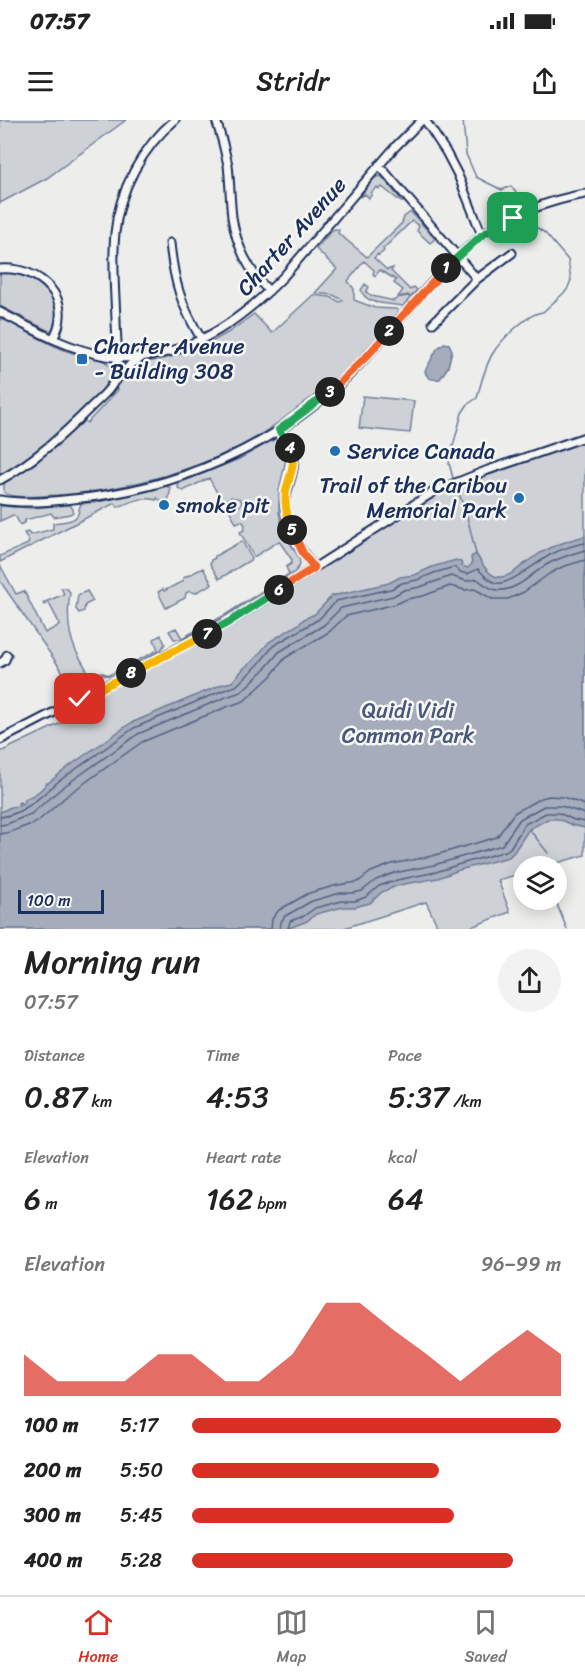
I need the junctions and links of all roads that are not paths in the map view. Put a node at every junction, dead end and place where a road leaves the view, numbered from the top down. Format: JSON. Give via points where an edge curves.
{"nodes":[{"id":1,"x":175,"y":120,"type":"edge"},
{"id":2,"x":216,"y":120,"type":"edge"},
{"id":3,"x":423,"y":120,"type":"edge"},
{"id":4,"x":379,"y":165,"type":"junction"},
{"id":5,"x":585,"y":194,"type":"edge"},
{"id":6,"x":482,"y":235,"type":"junction"},
{"id":7,"x":170,"y":243,"type":"dead end"},
{"id":8,"x":512,"y":253,"type":"dead end"},
{"id":9,"x":458,"y":257,"type":"junction"},
{"id":10,"x":0,"y":269,"type":"edge"},
{"id":11,"x":477,"y":279,"type":"junction"},
{"id":12,"x":269,"y":291,"type":"junction"},
{"id":13,"x":0,"y":312,"type":"edge"},
{"id":14,"x":434,"y":323,"type":"dead end"},
{"id":15,"x":53,"y":339,"type":"junction"},
{"id":16,"x":202,"y":340,"type":"junction"},
{"id":17,"x":117,"y":357,"type":"junction"},
{"id":18,"x":144,"y":357,"type":"junction"},
{"id":19,"x":114,"y":382,"type":"junction"},
{"id":20,"x":279,"y":430,"type":"junction"},
{"id":21,"x":585,"y":437,"type":"edge"},
{"id":22,"x":0,"y":480,"type":"edge"},
{"id":23,"x":2,"y":499,"type":"edge"},
{"id":24,"x":314,"y":568,"type":"junction"},
{"id":25,"x":7,"y":655,"type":"dead end"},
{"id":26,"x":0,"y":663,"type":"edge"},
{"id":27,"x":0,"y":740,"type":"edge"}],
"edges":[{"from":1,"to":17,"type":"street","via":[[139,161],[117,219]]},
{"from":2,"to":12,"type":"street","via":[[228,166],[236,235],[249,267]]},
{"from":3,"to":4,"type":"street","name":"Charter Avenue"},
{"from":3,"to":6,"type":"street","via":[[458,175]]},
{"from":4,"to":9,"type":"street"},
{"from":4,"to":12,"type":"street","name":"Charter Avenue"},
{"from":5,"to":6,"type":"street","via":[[525,212]]},
{"from":6,"to":9,"type":"street"},
{"from":7,"to":16,"type":"street","via":[[181,301]]},
{"from":8,"to":11,"type":"street"},
{"from":9,"to":11,"type":"street"},
{"from":9,"to":20,"type":"street","via":[[350,374]]},
{"from":10,"to":15,"type":"street","via":[[33,274],[52,290],[60,313]]},
{"from":11,"to":14,"type":"street"},
{"from":12,"to":16,"type":"street","name":"Charter Avenue","via":[[233,322]]},
{"from":13,"to":15,"type":"street","name":"Charter Avenue"},
{"from":15,"to":17,"type":"street","name":"Charter Avenue","via":[[76,349]]},
{"from":16,"to":18,"type":"street","name":"Charter Avenue"},
{"from":17,"to":18,"type":"street","name":"Charter Avenue"},
{"from":17,"to":19,"type":"street"},
{"from":18,"to":19,"type":"street"},
{"from":19,"to":22,"type":"street","via":[[56,441]]},
{"from":20,"to":23,"type":"street","via":[[212,465],[147,487],[48,502]]},
{"from":20,"to":24,"type":"street","via":[[294,461],[285,505],[288,518],[295,538]]},
{"from":21,"to":24,"type":"street","via":[[448,485]]},
{"from":24,"to":27,"type":"street","via":[[229,622]]},
{"from":25,"to":26,"type":"street"}]}
